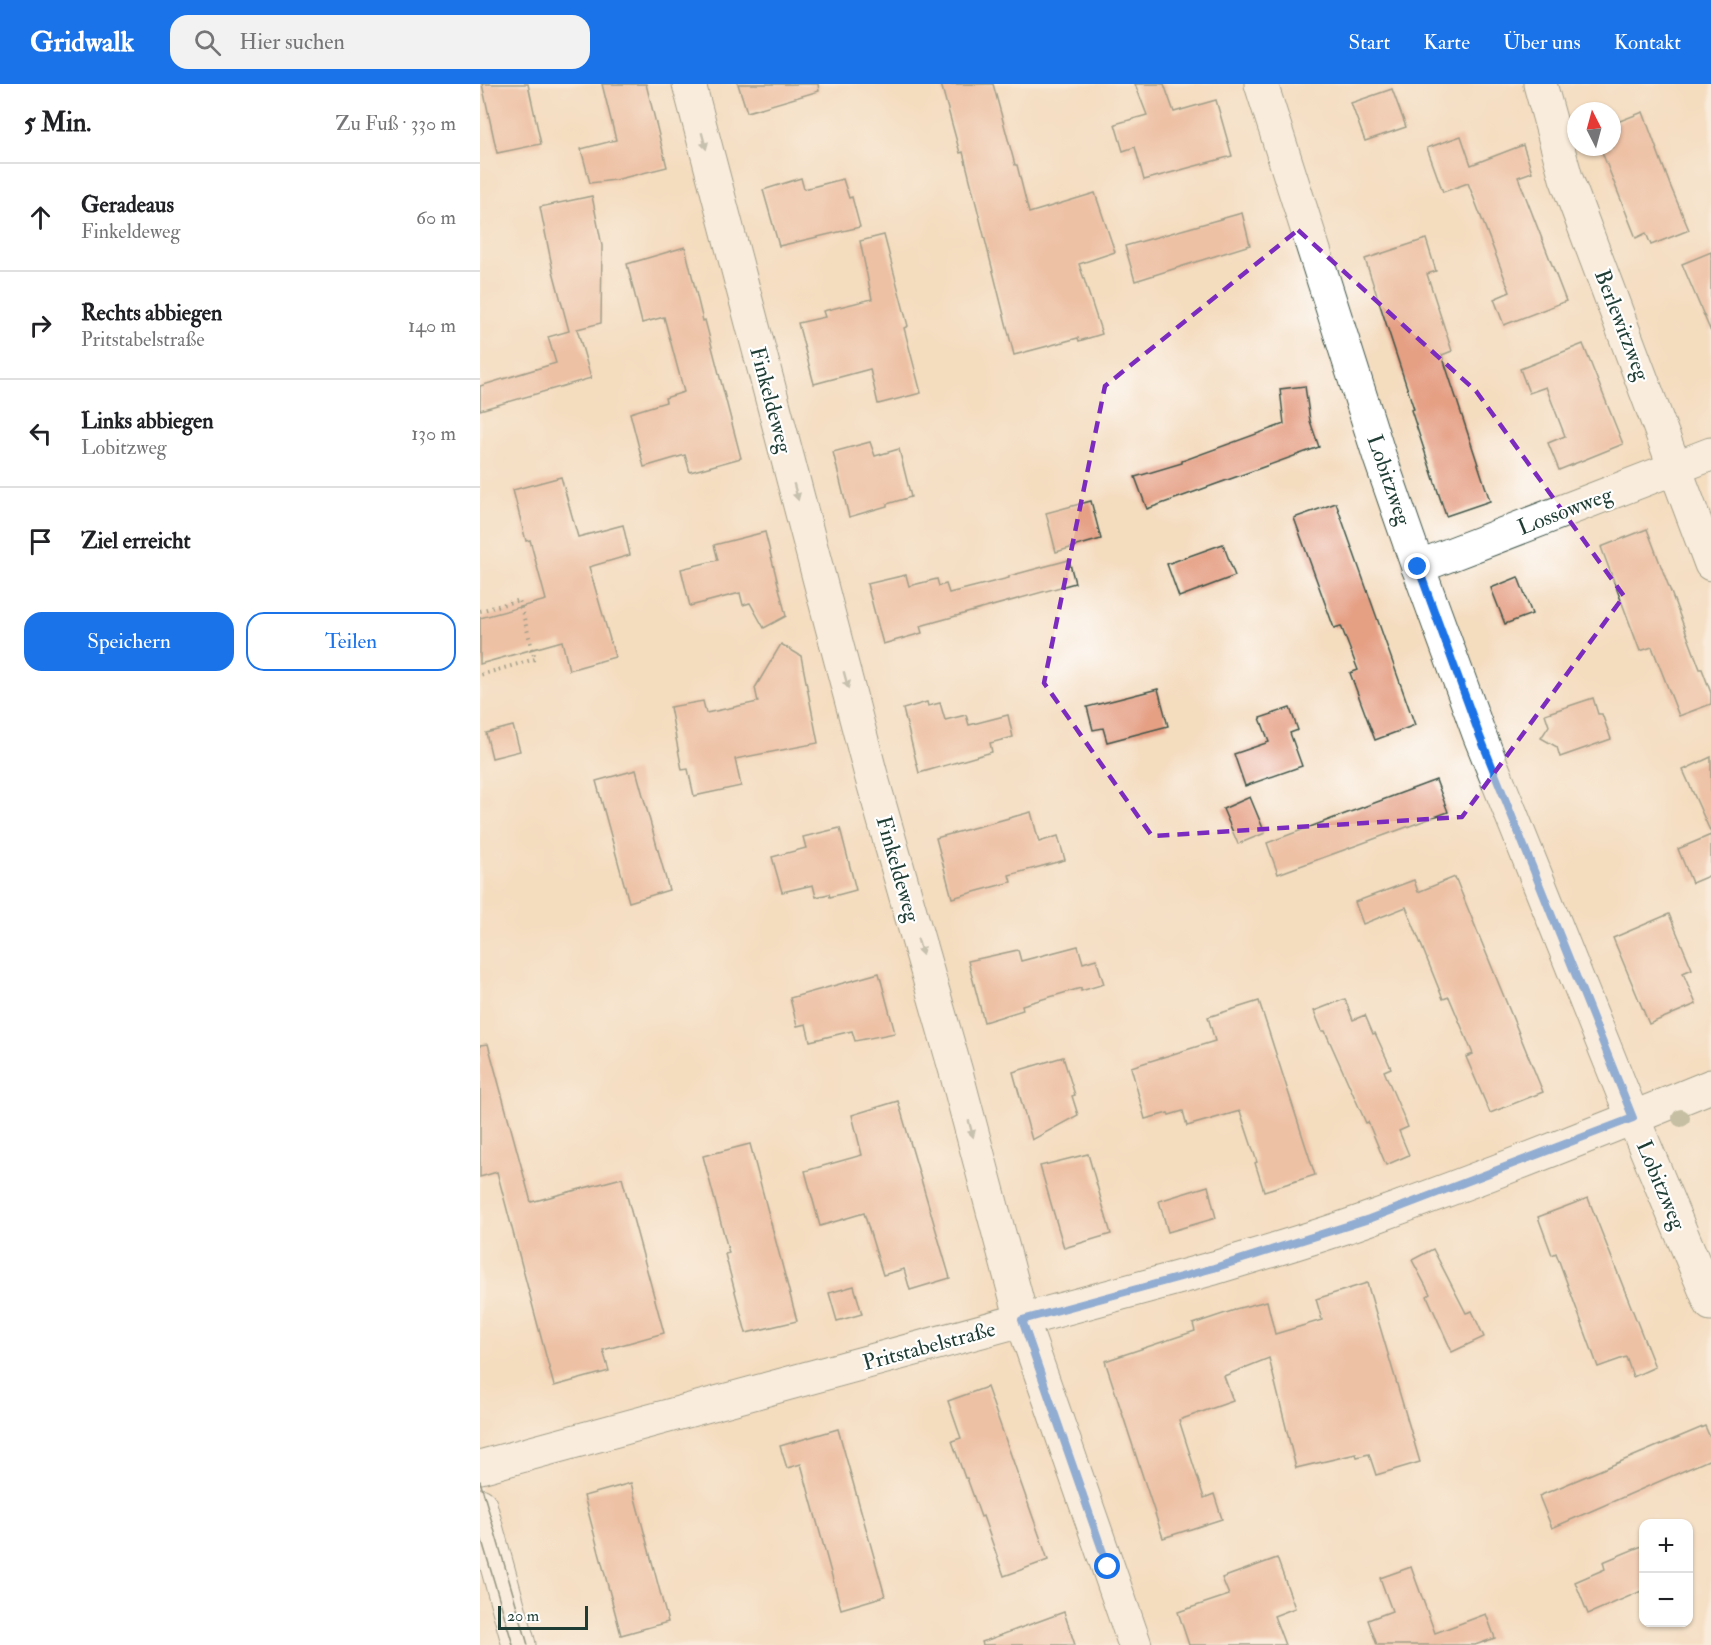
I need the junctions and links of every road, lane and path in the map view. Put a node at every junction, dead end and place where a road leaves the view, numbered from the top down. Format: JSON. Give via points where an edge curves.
{"nodes":[{"id":1,"x":689,"y":84,"type":"edge"},
{"id":2,"x":1260,"y":84,"type":"edge"},
{"id":3,"x":1540,"y":84,"type":"edge"},
{"id":4,"x":1711,"y":454,"type":"edge"},
{"id":5,"x":1675,"y":469,"type":"junction"},
{"id":6,"x":1711,"y":564,"type":"edge"},
{"id":7,"x":1418,"y":567,"type":"junction"},
{"id":8,"x":480,"y":611,"type":"edge"},
{"id":9,"x":480,"y":675,"type":"edge"},
{"id":10,"x":1711,"y":1086,"type":"edge"},
{"id":11,"x":1633,"y":1118,"type":"junction"},
{"id":12,"x":1711,"y":1304,"type":"edge"},
{"id":13,"x":1022,"y":1320,"type":"junction"},
{"id":14,"x":480,"y":1467,"type":"edge"},
{"id":15,"x":480,"y":1505,"type":"edge"},
{"id":16,"x":519,"y":1645,"type":"edge"},
{"id":17,"x":1136,"y":1645,"type":"edge"}],
"edges":[{"from":1,"to":13,"type":"street","name":"Finkeldeweg","one_way":true,"via":[[871,775]]},
{"from":2,"to":7,"type":"street","name":"Lobitzweg"},
{"from":3,"to":5,"type":"street","name":"Berlewitzweg","via":[[1566,178]]},
{"from":4,"to":5,"type":"street","name":"Lossowweg"},
{"from":5,"to":6,"type":"street","name":"Berlewitzweg"},
{"from":5,"to":7,"type":"street","name":"Lossowweg"},
{"from":7,"to":11,"type":"street","name":"Lobitzweg","via":[[1479,734]]},
{"from":8,"to":9,"type":"path","via":[[519,600],[536,659]]},
{"from":10,"to":11,"type":"street","name":"Pritstabelstraße"},
{"from":11,"to":12,"type":"street","name":"Lobitzweg"},
{"from":11,"to":13,"type":"street","name":"Pritstabelstraße","via":[[1369,1219],[1214,1268]]},
{"from":13,"to":14,"type":"street","name":"Pritstabelstraße"},
{"from":13,"to":17,"type":"street","name":"Finkeldeweg"},
{"from":15,"to":16,"type":"street"}]}
